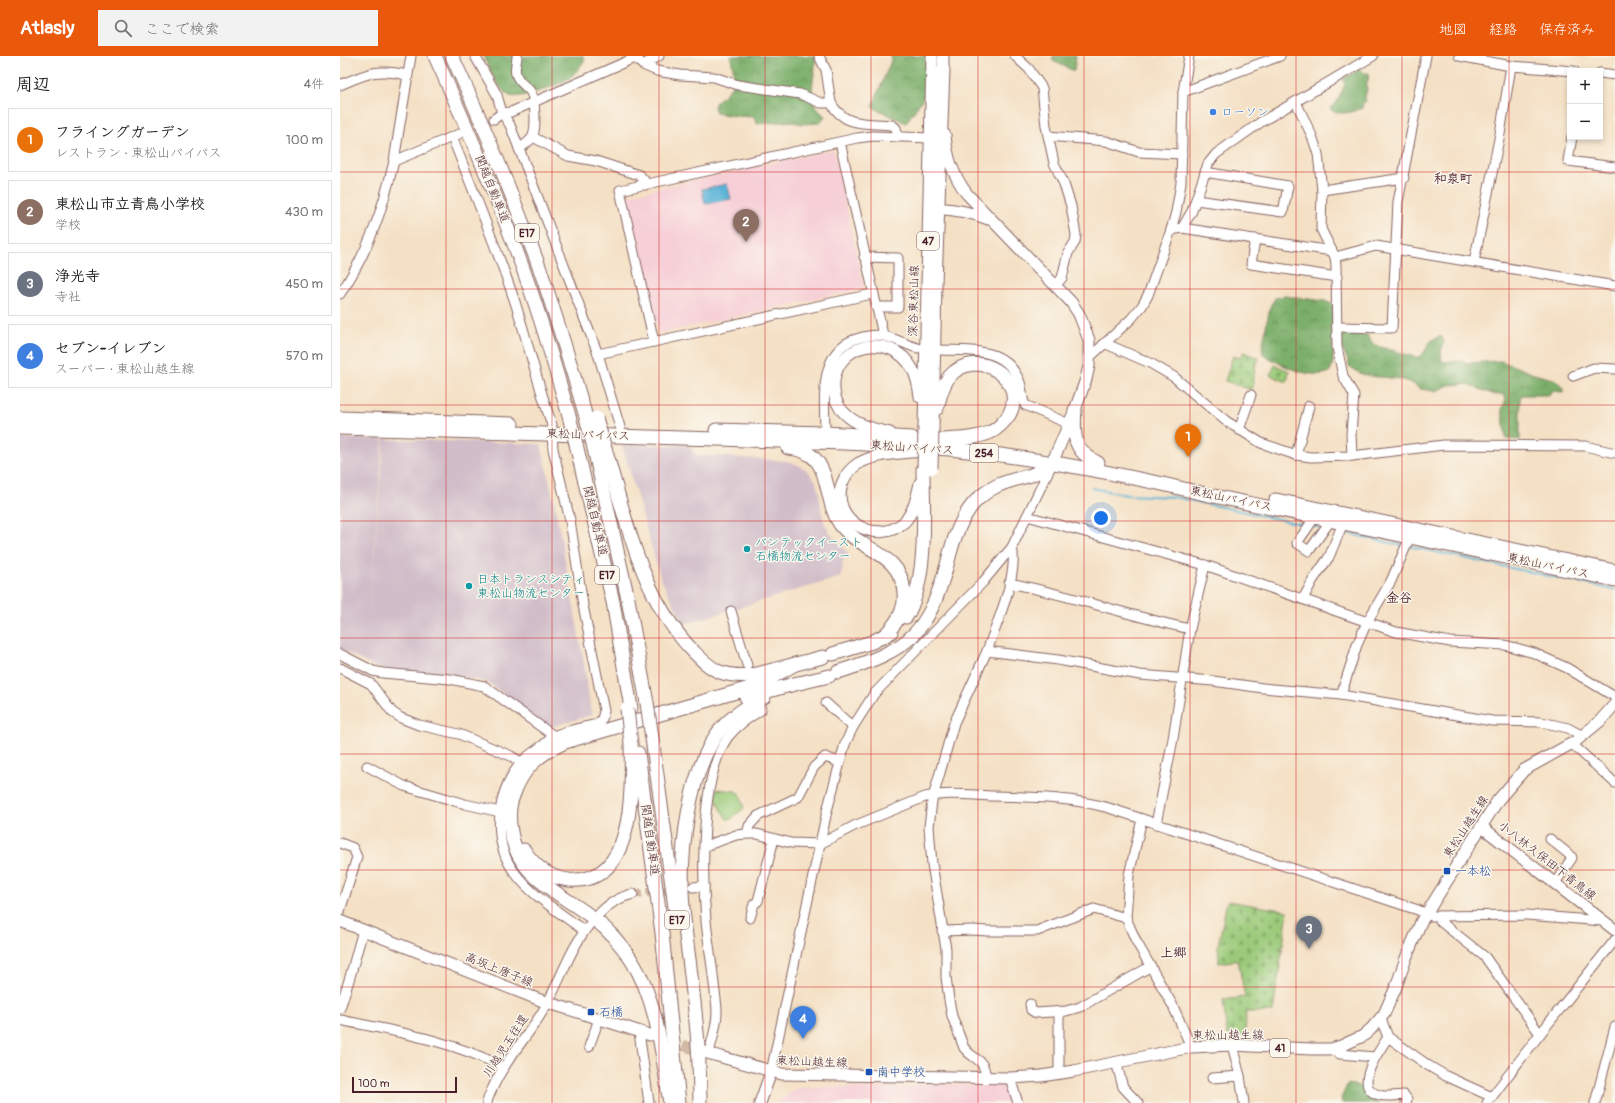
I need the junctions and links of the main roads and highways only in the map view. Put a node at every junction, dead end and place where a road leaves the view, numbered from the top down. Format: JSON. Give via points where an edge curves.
{"nodes":[{"id":1,"x":434,"y":56,"type":"edge"},
{"id":2,"x":452,"y":56,"type":"edge"},
{"id":3,"x":932,"y":56,"type":"edge"},
{"id":4,"x":943,"y":56,"type":"edge"},
{"id":5,"x":943,"y":70,"type":"junction"},
{"id":6,"x":937,"y":208,"type":"junction"},
{"id":7,"x":994,"y":222,"type":"junction"},
{"id":8,"x":1075,"y":410,"type":"junction"},
{"id":9,"x":340,"y":418,"type":"edge"},
{"id":10,"x":928,"y":427,"type":"junction"},
{"id":11,"x":340,"y":428,"type":"edge"},
{"id":12,"x":552,"y":429,"type":"junction"},
{"id":13,"x":904,"y":437,"type":"junction"},
{"id":14,"x":742,"y":440,"type":"junction"},
{"id":15,"x":598,"y":445,"type":"junction"},
{"id":16,"x":944,"y":445,"type":"junction"},
{"id":17,"x":1054,"y":459,"type":"junction"},
{"id":18,"x":1098,"y":463,"type":"junction"},
{"id":19,"x":927,"y":468,"type":"junction"},
{"id":20,"x":1615,"y":571,"type":"edge"},
{"id":21,"x":1615,"y":580,"type":"edge"},
{"id":22,"x":883,"y":637,"type":"junction"},
{"id":23,"x":876,"y":659,"type":"junction"},
{"id":24,"x":794,"y":664,"type":"junction"},
{"id":25,"x":798,"y":683,"type":"junction"},
{"id":26,"x":1615,"y":704,"type":"edge"},
{"id":27,"x":634,"y":744,"type":"junction"},
{"id":28,"x":1482,"y":827,"type":"junction"},
{"id":29,"x":340,"y":921,"type":"edge"},
{"id":30,"x":1615,"y":930,"type":"edge"},
{"id":31,"x":650,"y":1035,"type":"dead end"},
{"id":32,"x":704,"y":1052,"type":"tunnel mouth"},
{"id":33,"x":771,"y":1072,"type":"junction"},
{"id":34,"x":670,"y":1103,"type":"edge"},
{"id":35,"x":679,"y":1103,"type":"edge"},
{"id":36,"x":696,"y":1103,"type":"edge"},
{"id":37,"x":700,"y":1103,"type":"edge"},
{"id":38,"x":760,"y":1103,"type":"edge"}],
"edges":[{"from":1,"to":27,"type":"highway","name":"関越自動車道","number":"E17","bridge":true,"via":[[488,176],[532,293],[569,416],[614,610]]},
{"from":2,"to":15,"type":"highway","name":"関越自動車道","number":"E17","bridge":true,"via":[[504,173],[591,417]]},
{"from":3,"to":10,"type":"main road","name":"深谷東松山線","number":"47"},
{"from":4,"to":5,"type":"main road"},
{"from":5,"to":6,"type":"highway"},
{"from":5,"to":7,"type":"main road","via":[[947,154],[951,168],[967,194]]},
{"from":6,"to":7,"type":"main road","via":[[976,214]]},
{"from":6,"to":10,"type":"highway"},
{"from":7,"to":8,"type":"main road","via":[[1071,302],[1085,327],[1089,340],[1089,358],[1086,379]]},
{"from":8,"to":17,"type":"main road"},
{"from":8,"to":18,"type":"highway","via":[[1074,428],[1077,444],[1084,454]]},
{"from":9,"to":12,"type":"highway","name":"東松山バイパス","number":"254"},
{"from":10,"to":13,"type":"main road","via":[[917,381],[907,361],[890,348],[858,348],[841,361],[836,372],[833,383],[838,405],[854,421]]},
{"from":10,"to":16,"type":"highway","via":[[944,386],[958,370],[977,364],[1003,374],[1009,382],[1013,401],[1011,411],[1000,426],[983,435]]},
{"from":10,"to":19,"type":"highway","bridge":true},
{"from":11,"to":12,"type":"highway","name":"東松山バイパス","number":"254"},
{"from":12,"to":13,"type":"highway","name":"東松山バイパス","number":"254","via":[[620,427]]},
{"from":12,"to":14,"type":"highway","name":"東松山バイパス","number":"254"},
{"from":13,"to":16,"type":"highway","name":"東松山バイパス","number":"254"},
{"from":14,"to":16,"type":"highway","name":"東松山バイパス","number":"254"},
{"from":14,"to":22,"type":"highway","via":[[758,446],[796,449],[814,458],[825,474],[832,506],[841,524],[848,532],[894,565],[904,585],[904,605],[897,622]]},
{"from":15,"to":24,"type":"highway","via":[[651,589],[661,610],[686,643],[710,666],[730,675],[753,675]]},
{"from":15,"to":36,"type":"highway","name":"関越自動車道","number":"E17","bridge":true,"via":[[647,703],[678,924]]},
{"from":16,"to":17,"type":"highway","name":"東松山バイパス","number":"254"},
{"from":16,"to":19,"type":"main road","via":[[894,453],[858,464],[844,478],[841,488],[842,507],[854,524],[863,529],[874,532],[895,529],[910,514]]},
{"from":17,"to":18,"type":"highway","name":"東松山バイパス","number":"254"},
{"from":17,"to":21,"type":"highway","name":"東松山バイパス","number":"254"},
{"from":17,"to":23,"type":"highway","via":[[1029,476],[996,486],[973,504],[958,530],[937,595],[924,623],[904,644]]},
{"from":18,"to":20,"type":"highway","name":"東松山バイパス","number":"254"},
{"from":19,"to":22,"type":"highway","via":[[922,555],[916,596],[911,609],[896,628]]},
{"from":19,"to":23,"type":"highway","via":[[929,559],[920,609],[904,635]]},
{"from":22,"to":24,"type":"highway","via":[[859,647]]},
{"from":23,"to":25,"type":"highway"},
{"from":24,"to":34,"type":"highway","via":[[760,684],[746,689],[565,742],[541,755],[530,765],[522,775],[512,799],[509,817],[511,836],[528,870],[548,889],[605,928],[625,951],[640,976],[659,1037]]},
{"from":25,"to":27,"type":"highway","via":[[601,738],[551,758],[531,777],[519,801],[517,813],[517,827],[525,850],[531,861],[541,870],[552,876],[574,880],[597,874],[613,859],[620,848],[629,814]]},
{"from":25,"to":37,"type":"highway","via":[[778,690],[747,707],[722,728],[704,757],[690,803],[682,887],[698,1040]]},
{"from":26,"to":28,"type":"main road","name":"東松山越生線","number":"41","via":[[1600,721],[1572,744],[1524,770],[1501,796]]},
{"from":27,"to":35,"type":"highway","name":"関越自動車道","number":"E17","via":[[662,933]]},
{"from":28,"to":30,"type":"main road","name":"小八林久保田下青鳥線"},
{"from":28,"to":33,"type":"main road","name":"東松山越生線","number":"41","via":[[1417,930],[1390,1003],[1381,1019],[1363,1036],[1341,1046],[1331,1049],[1232,1045],[1191,1047],[1059,1074],[1010,1078],[789,1075]]},
{"from":29,"to":31,"type":"main road","name":"高坂上唐子線","via":[[548,1003]]},
{"from":32,"to":33,"type":"main road"},
{"from":33,"to":38,"type":"main road","name":"東松山越生線"}]}
